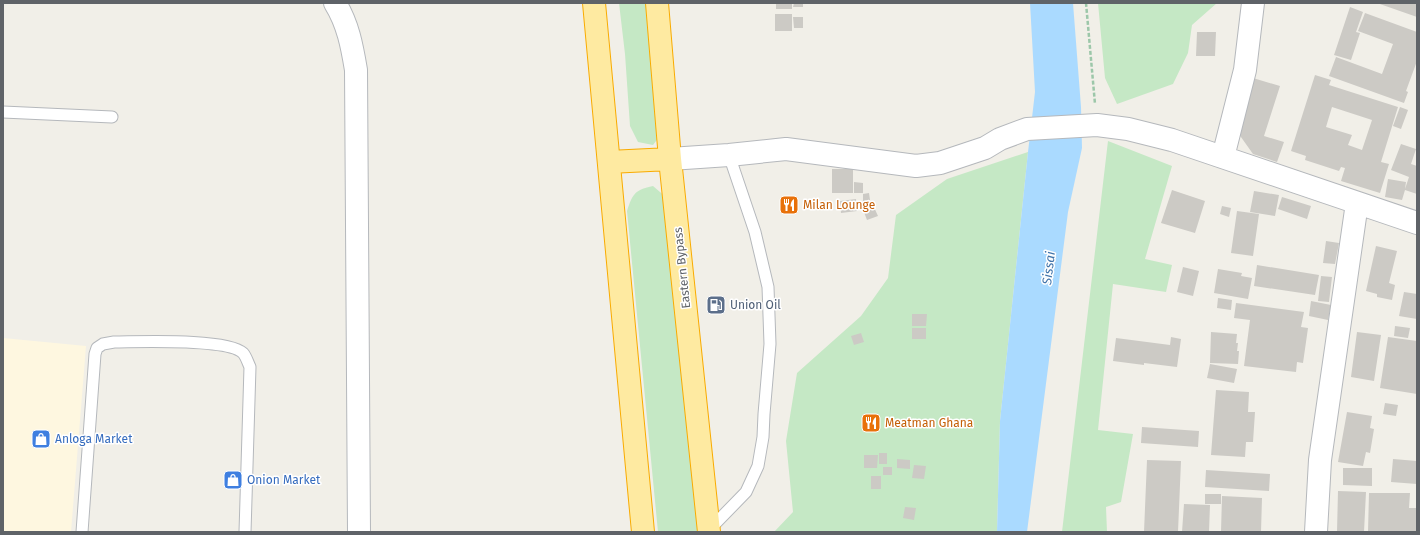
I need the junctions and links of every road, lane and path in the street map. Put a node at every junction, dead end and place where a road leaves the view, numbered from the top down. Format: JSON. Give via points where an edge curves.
{"nodes":[{"id":1,"x":335,"y":3,"type":"edge"},
{"id":2,"x":594,"y":3,"type":"edge"},
{"id":3,"x":657,"y":3,"type":"edge"},
{"id":4,"x":1086,"y":3,"type":"edge"},
{"id":5,"x":1252,"y":3,"type":"edge"},
{"id":6,"x":3,"y":112,"type":"edge"},
{"id":7,"x":112,"y":117,"type":"dead end"},
{"id":8,"x":1092,"y":125,"type":"junction"},
{"id":9,"x":729,"y":155,"type":"junction"},
{"id":10,"x":1223,"y":157,"type":"junction"},
{"id":11,"x":670,"y":159,"type":"junction"},
{"id":12,"x":610,"y":162,"type":"junction"},
{"id":13,"x":1357,"y":203,"type":"junction"},
{"id":14,"x":1417,"y":222,"type":"edge"},
{"id":15,"x":708,"y":531,"type":"edge"},
{"id":16,"x":82,"y":532,"type":"edge"},
{"id":17,"x":244,"y":532,"type":"edge"},
{"id":18,"x":359,"y":532,"type":"edge"},
{"id":19,"x":643,"y":532,"type":"edge"},
{"id":20,"x":1316,"y":532,"type":"edge"}],
"edges":[{"from":1,"to":18,"type":"street","via":[[351,39],[356,70]]},
{"from":2,"to":12,"type":"highway"},
{"from":3,"to":11,"type":"highway","name":"Eastern Bypass"},
{"from":4,"to":8,"type":"path"},
{"from":5,"to":10,"type":"street","via":[[1245,70]]},
{"from":6,"to":7,"type":"lane"},
{"from":8,"to":9,"type":"street","via":[[1027,129],[1000,139],[985,148],[940,163],[916,166],[786,149]]},
{"from":8,"to":10,"type":"street","via":[[1150,134]]},
{"from":9,"to":11,"type":"street"},
{"from":9,"to":15,"type":"lane","via":[[755,232],[768,287],[770,344],[763,437],[758,466],[746,492]]},
{"from":10,"to":13,"type":"street"},
{"from":11,"to":12,"type":"highway"},
{"from":11,"to":15,"type":"highway","name":"Eastern Bypass"},
{"from":12,"to":19,"type":"highway"},
{"from":13,"to":14,"type":"street"},
{"from":13,"to":20,"type":"street","via":[[1320,460]]},
{"from":16,"to":17,"type":"lane","via":[[95,354],[97,348],[103,344],[114,342],[212,343],[229,346],[243,353],[250,367]]}]}
